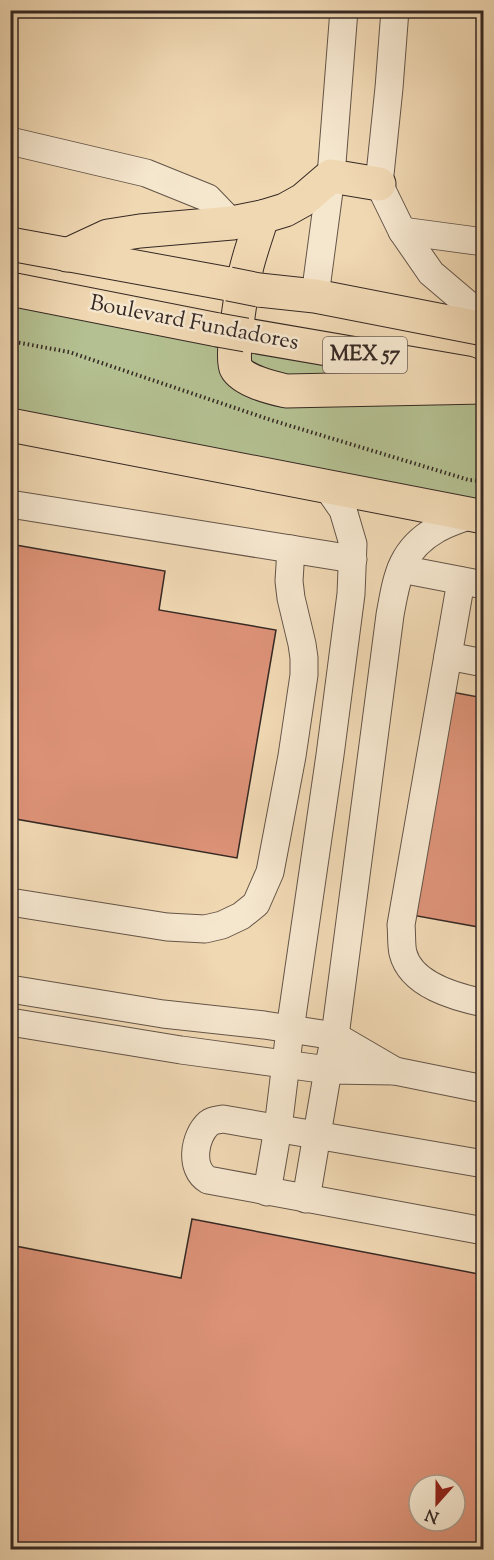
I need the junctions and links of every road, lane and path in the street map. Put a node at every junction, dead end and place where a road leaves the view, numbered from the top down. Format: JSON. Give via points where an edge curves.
{"nodes":[{"id":1,"x":344,"y":10,"type":"edge"},
{"id":2,"x":395,"y":10,"type":"edge"},
{"id":3,"x":10,"y":141,"type":"edge"},
{"id":4,"x":331,"y":176,"type":"junction"},
{"id":5,"x":379,"y":184,"type":"junction"},
{"id":6,"x":247,"y":220,"type":"junction"},
{"id":7,"x":402,"y":231,"type":"junction"},
{"id":8,"x":483,"y":242,"type":"edge"},
{"id":9,"x":10,"y":244,"type":"edge"},
{"id":10,"x":67,"y":255,"type":"junction"},
{"id":11,"x":10,"y":289,"type":"edge"},
{"id":12,"x":315,"y":296,"type":"junction"},
{"id":13,"x":483,"y":318,"type":"edge"},
{"id":14,"x":483,"y":329,"type":"edge"},
{"id":15,"x":483,"y":375,"type":"edge"},
{"id":16,"x":483,"y":387,"type":"edge"},
{"id":17,"x":10,"y":425,"type":"edge"},
{"id":18,"x":327,"y":488,"type":"junction"},
{"id":19,"x":10,"y":504,"type":"edge"},
{"id":20,"x":477,"y":516,"type":"edge"},
{"id":21,"x":291,"y":549,"type":"junction"},
{"id":22,"x":353,"y":559,"type":"junction"},
{"id":23,"x":401,"y":568,"type":"junction"},
{"id":24,"x":472,"y":583,"type":"edge"},
{"id":25,"x":448,"y":656,"type":"junction"},
{"id":26,"x":483,"y":663,"type":"edge"},
{"id":27,"x":330,"y":755,"type":"junction"},
{"id":28,"x":370,"y":757,"type":"junction"},
{"id":29,"x":10,"y":902,"type":"edge"},
{"id":30,"x":10,"y":989,"type":"edge"},
{"id":31,"x":483,"y":1003,"type":"edge"},
{"id":32,"x":10,"y":1023,"type":"edge"},
{"id":33,"x":290,"y":1030,"type":"junction"},
{"id":34,"x":335,"y":1036,"type":"junction"},
{"id":35,"x":286,"y":1065,"type":"junction"},
{"id":36,"x":328,"y":1070,"type":"junction"},
{"id":37,"x":395,"y":1071,"type":"junction"},
{"id":38,"x":483,"y":1089,"type":"edge"},
{"id":39,"x":278,"y":1128,"type":"junction"},
{"id":40,"x":317,"y":1135,"type":"junction"},
{"id":41,"x":483,"y":1164,"type":"edge"},
{"id":42,"x":267,"y":1192,"type":"junction"},
{"id":43,"x":306,"y":1199,"type":"junction"},
{"id":44,"x":483,"y":1231,"type":"edge"}],
"edges":[{"from":1,"to":4,"type":"street"},
{"from":2,"to":5,"type":"street"},
{"from":3,"to":6,"type":"street","via":[[146,173],[208,198]]},
{"from":4,"to":5,"type":"main road"},
{"from":4,"to":6,"type":"main road","via":[[285,210]]},
{"from":4,"to":12,"type":"street"},
{"from":5,"to":7,"type":"street"},
{"from":6,"to":10,"type":"main road","via":[[108,236]]},
{"from":6,"to":16,"type":"main road","via":[[247,267],[235,345],[236,368],[246,377],[286,391]]},
{"from":7,"to":8,"type":"street"},
{"from":7,"to":13,"type":"street","via":[[431,273]]},
{"from":9,"to":10,"type":"main road","name":"Boulevard Fundadores","number":"MEX 57"},
{"from":10,"to":12,"type":"main road","name":"Boulevard Fundadores","number":"MEX 57"},
{"from":11,"to":15,"type":"main road","name":"Boulevard Fundadores","number":"MEX 57"},
{"from":12,"to":14,"type":"main road","name":"Boulevard Fundadores","number":"MEX 57"},
{"from":17,"to":18,"type":"main road"},
{"from":18,"to":20,"type":"main road"},
{"from":18,"to":22,"type":"street","via":[[343,510]]},
{"from":19,"to":21,"type":"street"},
{"from":20,"to":23,"type":"street","via":[[438,528],[417,543]]},
{"from":21,"to":22,"type":"street"},
{"from":21,"to":29,"type":"street","via":[[290,589],[302,644],[303,675],[270,872],[256,904],[241,916],[205,929],[167,927]]},
{"from":22,"to":27,"type":"street"},
{"from":23,"to":24,"type":"street"},
{"from":23,"to":28,"type":"street","via":[[390,615]]},
{"from":24,"to":25,"type":"street"},
{"from":25,"to":26,"type":"street"},
{"from":25,"to":31,"type":"street","via":[[401,925],[403,954],[411,971],[428,985]]},
{"from":27,"to":28,"type":"street"},
{"from":27,"to":33,"type":"street"},
{"from":28,"to":34,"type":"street"},
{"from":30,"to":33,"type":"street"},
{"from":32,"to":35,"type":"street"},
{"from":33,"to":34,"type":"street"},
{"from":33,"to":35,"type":"street"},
{"from":34,"to":36,"type":"street"},
{"from":34,"to":37,"type":"street"},
{"from":35,"to":36,"type":"street"},
{"from":35,"to":39,"type":"street"},
{"from":36,"to":37,"type":"street"},
{"from":36,"to":40,"type":"street"},
{"from":37,"to":38,"type":"street"},
{"from":39,"to":40,"type":"street"},
{"from":39,"to":42,"type":"street"},
{"from":39,"to":42,"type":"street","via":[[223,1119],[211,1121],[204,1130],[195,1161],[201,1176],[208,1180]]},
{"from":40,"to":41,"type":"street"},
{"from":40,"to":43,"type":"street"},
{"from":42,"to":43,"type":"street"},
{"from":43,"to":44,"type":"street"}]}
